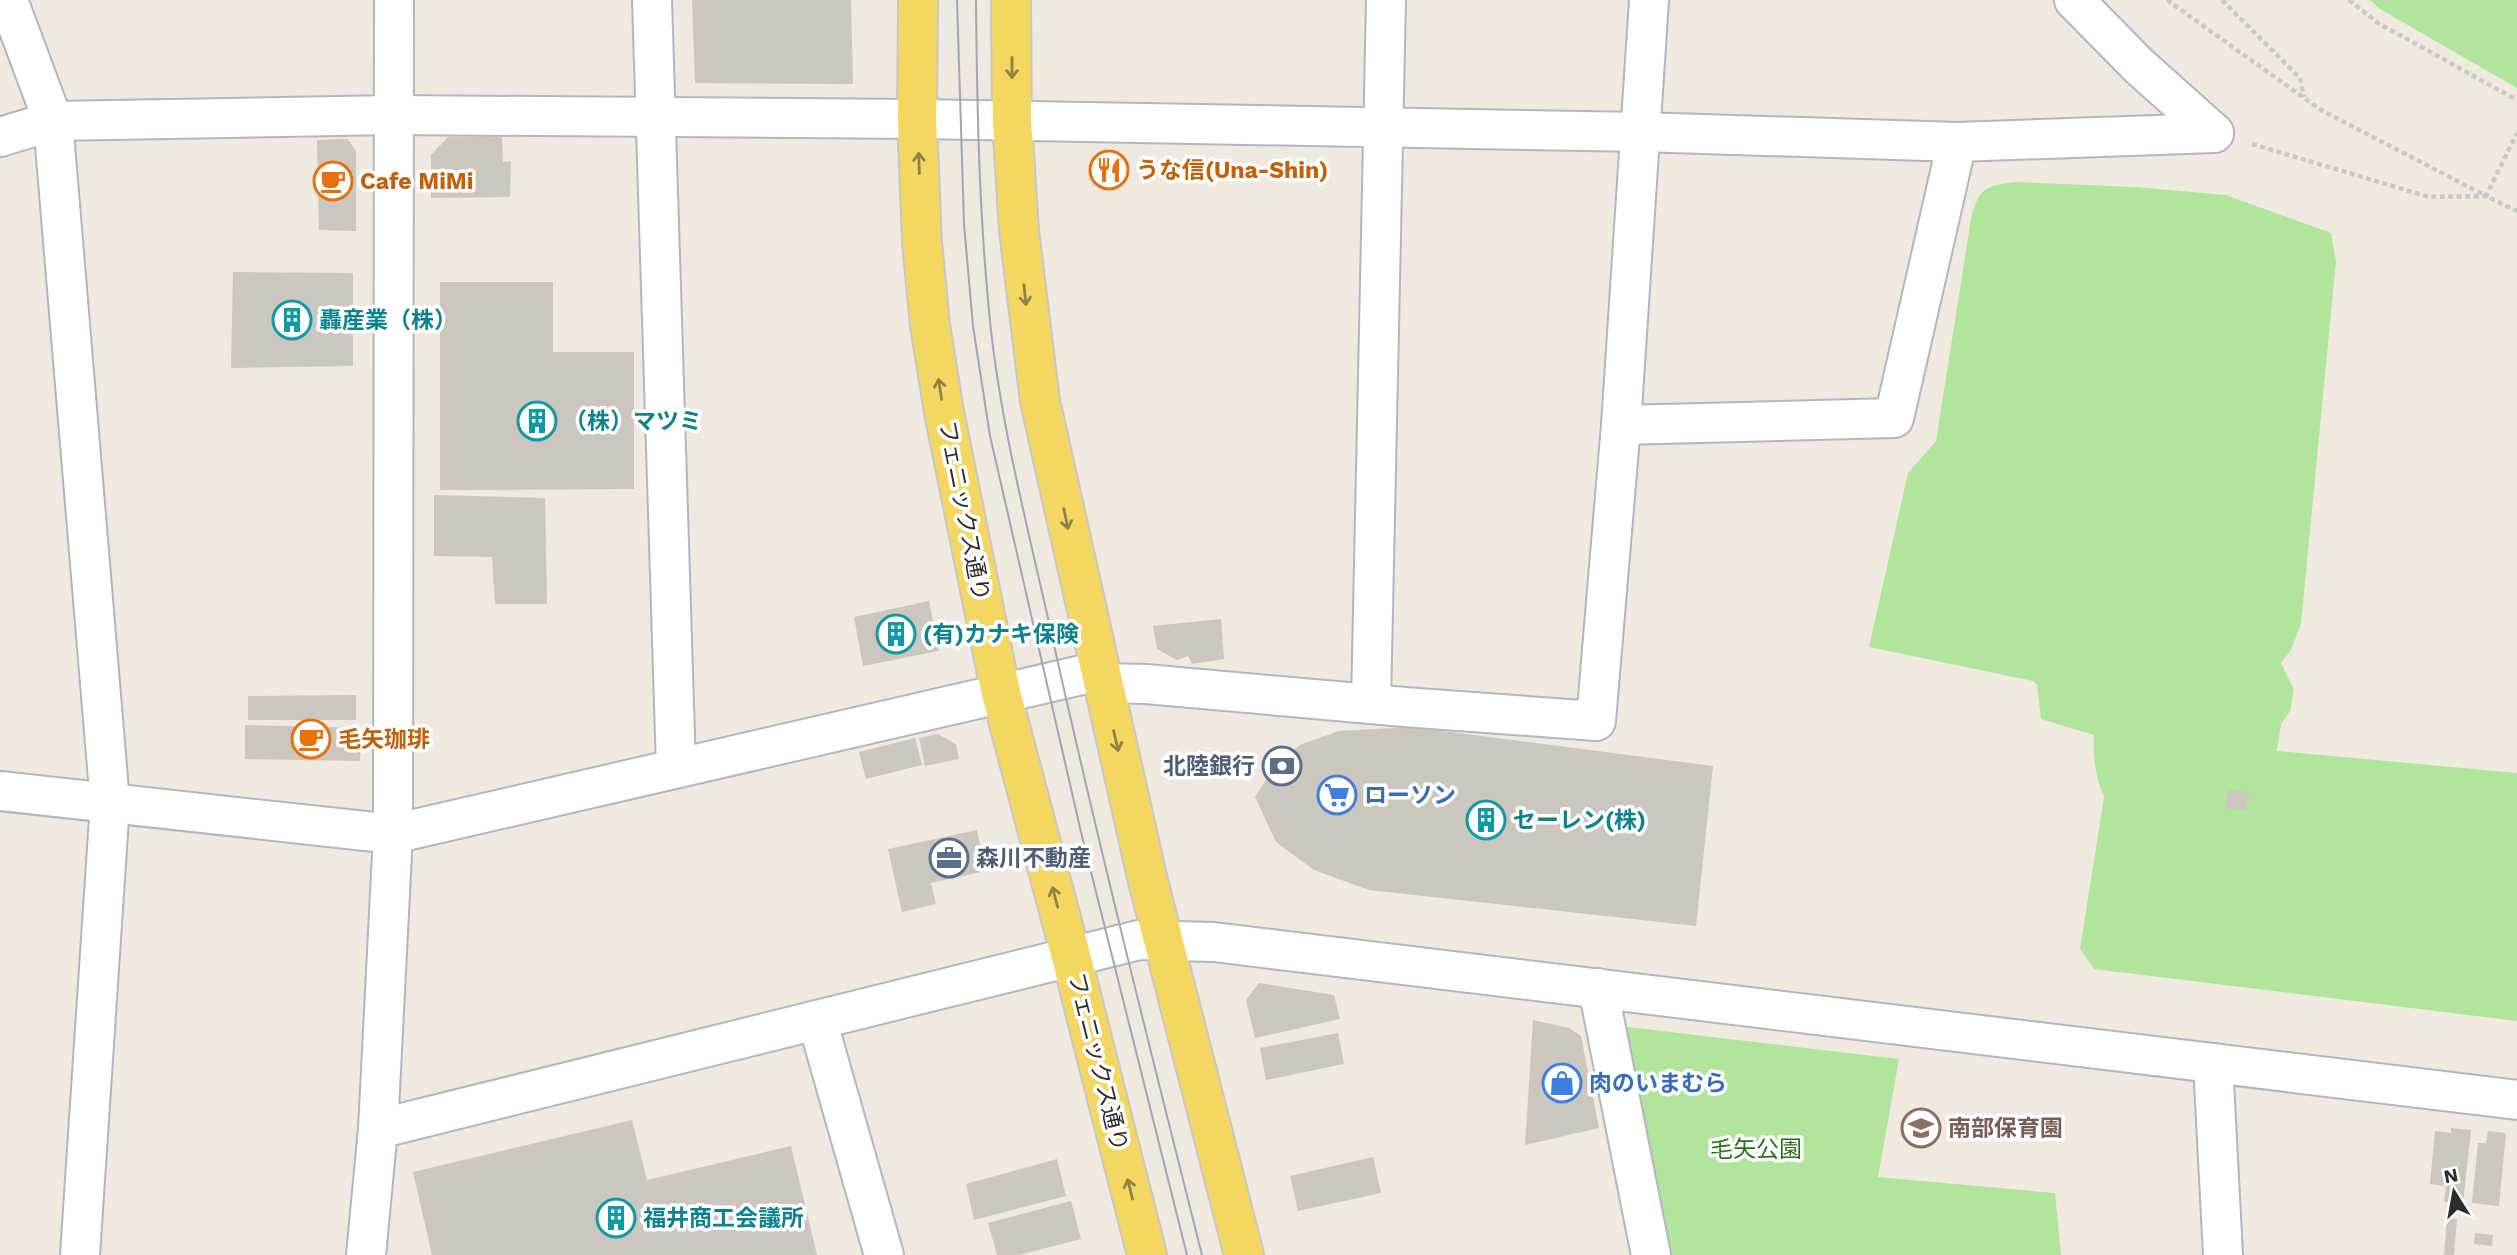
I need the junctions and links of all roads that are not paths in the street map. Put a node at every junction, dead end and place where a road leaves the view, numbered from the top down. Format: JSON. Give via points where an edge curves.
{"nodes":[{"id":1,"x":8,"y":0,"type":"edge"},
{"id":2,"x":394,"y":0,"type":"edge"},
{"id":3,"x":652,"y":0,"type":"edge"},
{"id":4,"x":918,"y":0,"type":"edge"},
{"id":5,"x":1012,"y":0,"type":"edge"},
{"id":6,"x":1386,"y":0,"type":"edge"},
{"id":7,"x":1649,"y":0,"type":"edge"},
{"id":8,"x":2074,"y":0,"type":"edge"},
{"id":9,"x":394,"y":115,"type":"junction"},
{"id":10,"x":655,"y":118,"type":"junction"},
{"id":11,"x":917,"y":120,"type":"junction"},
{"id":12,"x":53,"y":121,"type":"junction"},
{"id":13,"x":1012,"y":121,"type":"junction"},
{"id":14,"x":1383,"y":128,"type":"junction"},
{"id":15,"x":1641,"y":132,"type":"junction"},
{"id":16,"x":0,"y":137,"type":"edge"},
{"id":17,"x":1957,"y":142,"type":"junction"},
{"id":18,"x":1621,"y":425,"type":"junction"},
{"id":19,"x":1101,"y":677,"type":"junction"},
{"id":20,"x":1001,"y":693,"type":"junction"},
{"id":21,"x":1371,"y":704,"type":"junction"},
{"id":22,"x":676,"y":768,"type":"junction"},
{"id":23,"x":0,"y":791,"type":"edge"},
{"id":24,"x":110,"y":803,"type":"junction"},
{"id":25,"x":393,"y":834,"type":"junction"},
{"id":26,"x":1162,"y":940,"type":"junction"},
{"id":27,"x":1071,"y":956,"type":"junction"},
{"id":28,"x":1598,"y":988,"type":"junction"},
{"id":29,"x":817,"y":1020,"type":"junction"},
{"id":30,"x":2213,"y":1063,"type":"junction"},
{"id":31,"x":2517,"y":1100,"type":"edge"},
{"id":32,"x":378,"y":1129,"type":"junction"},
{"id":33,"x":80,"y":1255,"type":"edge"},
{"id":34,"x":366,"y":1255,"type":"edge"},
{"id":35,"x":884,"y":1255,"type":"edge"},
{"id":36,"x":1147,"y":1255,"type":"edge"},
{"id":37,"x":1244,"y":1255,"type":"edge"},
{"id":38,"x":1651,"y":1255,"type":"edge"},
{"id":39,"x":2224,"y":1255,"type":"edge"}],
"edges":[{"from":1,"to":12,"type":"street"},
{"from":2,"to":9,"type":"street"},
{"from":3,"to":10,"type":"street"},
{"from":4,"to":11,"type":"main road","name":"フェニックス通り"},
{"from":5,"to":13,"type":"main road","one_way":true},
{"from":6,"to":14,"type":"street"},
{"from":7,"to":15,"type":"street"},
{"from":8,"to":17,"type":"street","via":[[2214,133]]},
{"from":9,"to":10,"type":"street"},
{"from":9,"to":12,"type":"street"},
{"from":9,"to":25,"type":"street"},
{"from":10,"to":11,"type":"street"},
{"from":10,"to":22,"type":"street"},
{"from":11,"to":13,"type":"street"},
{"from":20,"to":11,"type":"main road","name":"フェニックス通り","one_way":true,"via":[[930,325]]},
{"from":12,"to":16,"type":"street"},
{"from":12,"to":24,"type":"street"},
{"from":13,"to":14,"type":"street"},
{"from":13,"to":19,"type":"main road","one_way":true,"via":[[1018,231],[1040,401]]},
{"from":14,"to":15,"type":"street"},
{"from":14,"to":21,"type":"street"},
{"from":15,"to":17,"type":"street"},
{"from":15,"to":18,"type":"street"},
{"from":17,"to":18,"type":"street","via":[[1894,418]]},
{"from":18,"to":21,"type":"street","via":[[1596,721]]},
{"from":19,"to":20,"type":"street"},
{"from":19,"to":21,"type":"street"},
{"from":19,"to":26,"type":"main road","one_way":true},
{"from":20,"to":22,"type":"street"},
{"from":27,"to":20,"type":"main road","name":"フェニックス通り","one_way":true},
{"from":22,"to":25,"type":"street"},
{"from":23,"to":24,"type":"street"},
{"from":24,"to":25,"type":"street"},
{"from":24,"to":33,"type":"street"},
{"from":25,"to":32,"type":"street"},
{"from":26,"to":27,"type":"street","via":[[1135,941]]},
{"from":26,"to":28,"type":"street","via":[[1214,942]]},
{"from":26,"to":37,"type":"main road"},
{"from":27,"to":29,"type":"street"},
{"from":36,"to":27,"type":"main road","name":"フェニックス通り","one_way":true},
{"from":28,"to":30,"type":"street"},
{"from":28,"to":38,"type":"street"},
{"from":29,"to":32,"type":"street"},
{"from":29,"to":35,"type":"street"},
{"from":30,"to":31,"type":"street"},
{"from":30,"to":39,"type":"street"},
{"from":32,"to":34,"type":"street"}]}
